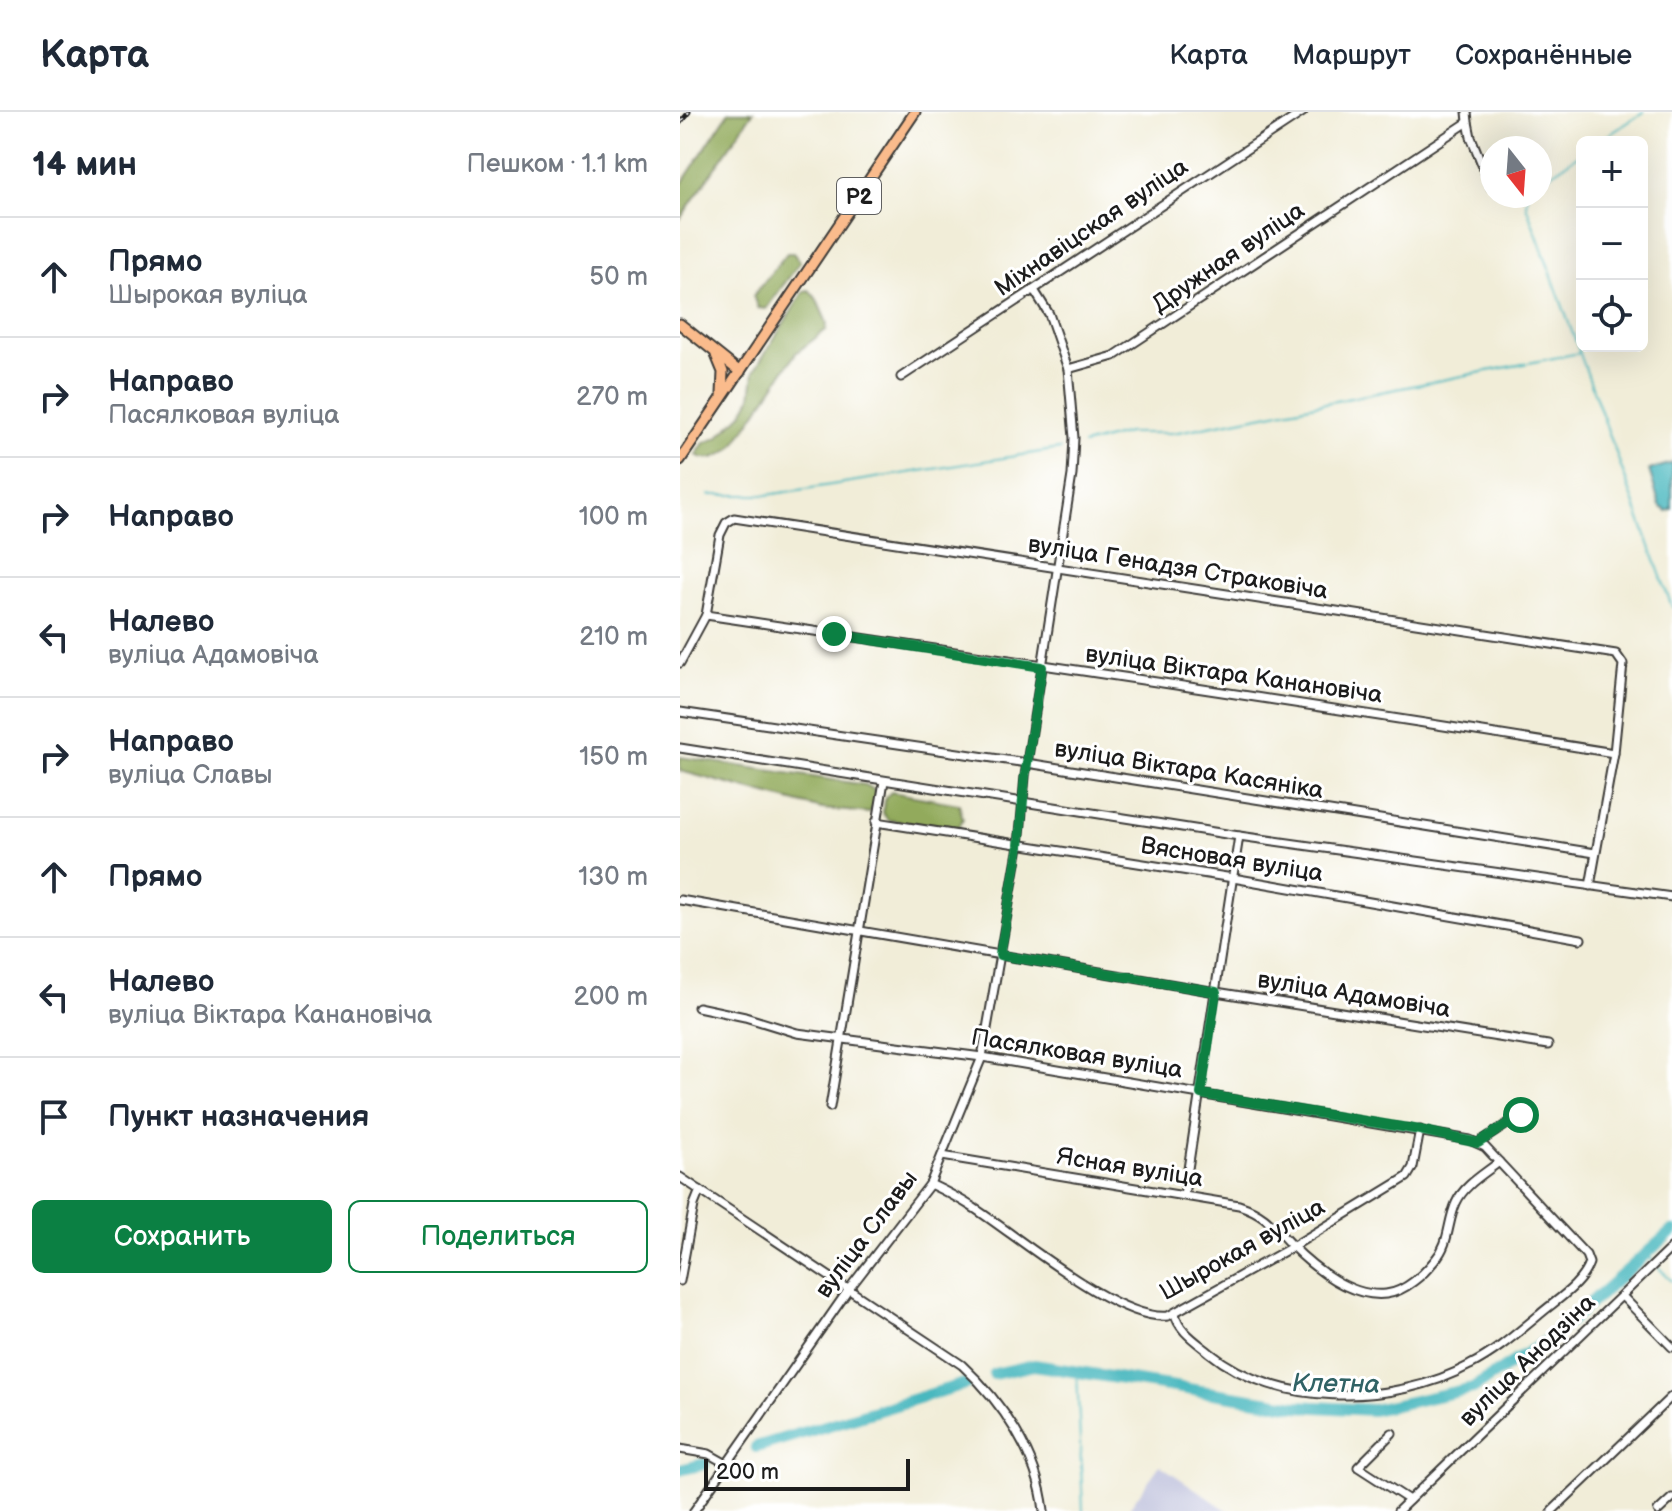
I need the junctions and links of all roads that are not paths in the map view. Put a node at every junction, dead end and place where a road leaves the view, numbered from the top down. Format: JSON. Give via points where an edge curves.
{"nodes":[{"id":1,"x":915,"y":112,"type":"edge"},
{"id":2,"x":1303,"y":112,"type":"edge"},
{"id":3,"x":1467,"y":112,"type":"edge"},
{"id":4,"x":1468,"y":122,"type":"junction"},
{"id":5,"x":1480,"y":160,"type":"edge"},
{"id":6,"x":1034,"y":290,"type":"junction"},
{"id":7,"x":680,"y":324,"type":"edge"},
{"id":8,"x":714,"y":352,"type":"junction"},
{"id":9,"x":1068,"y":369,"type":"junction"},
{"id":10,"x":740,"y":372,"type":"junction"},
{"id":11,"x":901,"y":377,"type":"dead end"},
{"id":12,"x":721,"y":399,"type":"junction"},
{"id":13,"x":680,"y":460,"type":"edge"},
{"id":14,"x":1058,"y":570,"type":"junction"},
{"id":15,"x":706,"y":615,"type":"junction"},
{"id":16,"x":680,"y":663,"type":"edge"},
{"id":17,"x":1042,"y":667,"type":"junction"},
{"id":18,"x":680,"y":712,"type":"edge"},
{"id":19,"x":680,"y":748,"type":"edge"},
{"id":20,"x":1614,"y":753,"type":"junction"},
{"id":21,"x":1027,"y":763,"type":"junction"},
{"id":22,"x":884,"y":781,"type":"junction"},
{"id":23,"x":1024,"y":803,"type":"junction"},
{"id":24,"x":876,"y":822,"type":"junction"},
{"id":25,"x":1239,"y":836,"type":"junction"},
{"id":26,"x":1019,"y":846,"type":"junction"},
{"id":27,"x":1595,"y":853,"type":"junction"},
{"id":28,"x":1233,"y":878,"type":"junction"},
{"id":29,"x":1590,"y":886,"type":"junction"},
{"id":30,"x":1672,"y":897,"type":"edge"},
{"id":31,"x":680,"y":900,"type":"edge"},
{"id":32,"x":859,"y":931,"type":"junction"},
{"id":33,"x":1581,"y":939,"type":"dead end"},
{"id":34,"x":1000,"y":955,"type":"junction"},
{"id":35,"x":1216,"y":992,"type":"junction"},
{"id":36,"x":698,"y":1007,"type":"dead end"},
{"id":37,"x":841,"y":1038,"type":"junction"},
{"id":38,"x":1548,"y":1045,"type":"dead end"},
{"id":39,"x":982,"y":1057,"type":"junction"},
{"id":40,"x":1201,"y":1094,"type":"junction"},
{"id":41,"x":830,"y":1107,"type":"dead end"},
{"id":42,"x":1521,"y":1115,"type":"dead end"},
{"id":43,"x":1420,"y":1130,"type":"junction"},
{"id":44,"x":1478,"y":1143,"type":"junction"},
{"id":45,"x":942,"y":1156,"type":"junction"},
{"id":46,"x":1499,"y":1162,"type":"junction"},
{"id":47,"x":680,"y":1177,"type":"edge"},
{"id":48,"x":930,"y":1184,"type":"junction"},
{"id":49,"x":700,"y":1190,"type":"junction"},
{"id":50,"x":1184,"y":1195,"type":"junction"},
{"id":51,"x":1672,"y":1247,"type":"edge"},
{"id":52,"x":1294,"y":1248,"type":"junction"},
{"id":53,"x":680,"y":1281,"type":"edge"},
{"id":54,"x":849,"y":1289,"type":"junction"},
{"id":55,"x":1622,"y":1296,"type":"junction"},
{"id":56,"x":1175,"y":1313,"type":"junction"},
{"id":57,"x":1672,"y":1347,"type":"edge"},
{"id":58,"x":1672,"y":1396,"type":"edge"},
{"id":59,"x":1392,"y":1433,"type":"dead end"},
{"id":60,"x":680,"y":1449,"type":"edge"},
{"id":61,"x":725,"y":1463,"type":"junction"},
{"id":62,"x":1672,"y":1498,"type":"edge"},
{"id":63,"x":1409,"y":1500,"type":"junction"},
{"id":64,"x":694,"y":1511,"type":"edge"},
{"id":65,"x":1044,"y":1511,"type":"edge"},
{"id":66,"x":1398,"y":1511,"type":"edge"},
{"id":67,"x":1552,"y":1511,"type":"edge"},
{"id":68,"x":1658,"y":1511,"type":"edge"}],
"edges":[{"from":1,"to":10,"type":"main road","number":"Р2"},
{"from":2,"to":6,"type":"street","name":"Міхнавіцская вуліца"},
{"from":3,"to":4,"type":"street"},
{"from":4,"to":5,"type":"street"},
{"from":4,"to":9,"type":"street","name":"Дружная вуліца","via":[[1129,348]]},
{"from":6,"to":9,"type":"street","via":[[1049,314]]},
{"from":6,"to":11,"type":"street","name":"Міхнавіцская вуліца"},
{"from":7,"to":8,"type":"main road"},
{"from":8,"to":10,"type":"main road"},
{"from":8,"to":12,"type":"main road","via":[[723,372]]},
{"from":9,"to":14,"type":"street","name":"вуліца Славы","via":[[1074,438]]},
{"from":10,"to":12,"type":"main road","number":"Р2"},
{"from":12,"to":13,"type":"main road","number":"Р2"},
{"from":14,"to":15,"type":"street","name":"вуліца Генадзя Страковіча","via":[[734,518],[720,535]]},
{"from":14,"to":17,"type":"street","name":"вуліца Славы"},
{"from":14,"to":20,"type":"street","name":"вуліца Генадзя Страковіча","via":[[1616,654],[1623,664]]},
{"from":15,"to":16,"type":"street"},
{"from":15,"to":17,"type":"street","name":"вуліца Віктара Канановіча"},
{"from":17,"to":20,"type":"street","name":"вуліца Віктара Канановіча","via":[[1249,694]]},
{"from":17,"to":21,"type":"street","name":"вуліца Славы"},
{"from":18,"to":21,"type":"street","name":"вуліца Віктара Касяніка"},
{"from":19,"to":22,"type":"street"},
{"from":20,"to":27,"type":"street"},
{"from":21,"to":23,"type":"street","name":"вуліца Славы"},
{"from":21,"to":27,"type":"street","name":"вуліца Віктара Касяніка"},
{"from":22,"to":23,"type":"street"},
{"from":22,"to":24,"type":"street"},
{"from":23,"to":25,"type":"street"},
{"from":23,"to":26,"type":"street","name":"вуліца Славы"},
{"from":24,"to":26,"type":"street","name":"Вясновая вуліца"},
{"from":24,"to":32,"type":"street"},
{"from":25,"to":28,"type":"street"},
{"from":25,"to":29,"type":"street"},
{"from":26,"to":28,"type":"street","name":"Вясновая вуліца"},
{"from":26,"to":34,"type":"street","name":"вуліца Славы"},
{"from":27,"to":29,"type":"street"},
{"from":28,"to":33,"type":"street","name":"Вясновая вуліца"},
{"from":28,"to":35,"type":"street"},
{"from":29,"to":30,"type":"street"},
{"from":31,"to":32,"type":"street","name":"вуліца Адамовіча"},
{"from":32,"to":34,"type":"street","name":"вуліца Адамовіча"},
{"from":32,"to":37,"type":"street"},
{"from":34,"to":35,"type":"street","name":"вуліца Адамовіча"},
{"from":34,"to":39,"type":"street","name":"вуліца Славы"},
{"from":35,"to":38,"type":"street","name":"вуліца Адамовіча"},
{"from":35,"to":40,"type":"street"},
{"from":36,"to":37,"type":"street","name":"Пасялковая вуліца","via":[[797,1033]]},
{"from":37,"to":39,"type":"street","name":"Пасялковая вуліца"},
{"from":37,"to":41,"type":"street"},
{"from":39,"to":40,"type":"street","name":"Пасялковая вуліца"},
{"from":39,"to":45,"type":"street","name":"вуліца Славы"},
{"from":40,"to":43,"type":"street","name":"Пасялковая вуліца"},
{"from":40,"to":50,"type":"street"},
{"from":42,"to":44,"type":"street"},
{"from":43,"to":44,"type":"street","name":"Пасялковая вуліца"},
{"from":43,"to":52,"type":"street","name":"Шырокая вуліца","via":[[1407,1177]]},
{"from":44,"to":46,"type":"street","name":"Пасялковая вуліца"},
{"from":45,"to":48,"type":"street","name":"вуліца Славы"},
{"from":45,"to":50,"type":"street","name":"Ясная вуліца"},
{"from":46,"to":52,"type":"street","name":"Шырокая вуліца","via":[[1463,1191],[1439,1256],[1421,1276],[1387,1294],[1344,1285]]},
{"from":46,"to":56,"type":"street","name":"Пасялковая вуліца","via":[[1589,1263],[1579,1281],[1501,1346],[1445,1377],[1376,1394],[1299,1391],[1261,1383],[1231,1370],[1178,1326]]},
{"from":47,"to":49,"type":"street"},
{"from":48,"to":54,"type":"street","name":"вуліца Славы"},
{"from":48,"to":56,"type":"street","name":"Шырокая вуліца","via":[[972,1206],[1104,1297],[1144,1315]]},
{"from":49,"to":53,"type":"street"},
{"from":49,"to":54,"type":"street"},
{"from":50,"to":52,"type":"street","name":"Ясная вуліца","via":[[1257,1211]]},
{"from":51,"to":55,"type":"street","name":"вуліца Анодзіна"},
{"from":52,"to":56,"type":"street","name":"Шырокая вуліца"},
{"from":54,"to":61,"type":"street","name":"вуліца Славы"},
{"from":54,"to":65,"type":"street","via":[[962,1365],[992,1396],[1021,1441]]},
{"from":55,"to":57,"type":"street"},
{"from":55,"to":63,"type":"street","name":"вуліца Анодзіна"},
{"from":58,"to":67,"type":"street"},
{"from":59,"to":63,"type":"street","via":[[1358,1467]]},
{"from":60,"to":61,"type":"street"},
{"from":61,"to":64,"type":"street","name":"вуліца Славы"},
{"from":62,"to":68,"type":"street"},
{"from":63,"to":66,"type":"street","name":"вуліца Анодзіна"}]}
